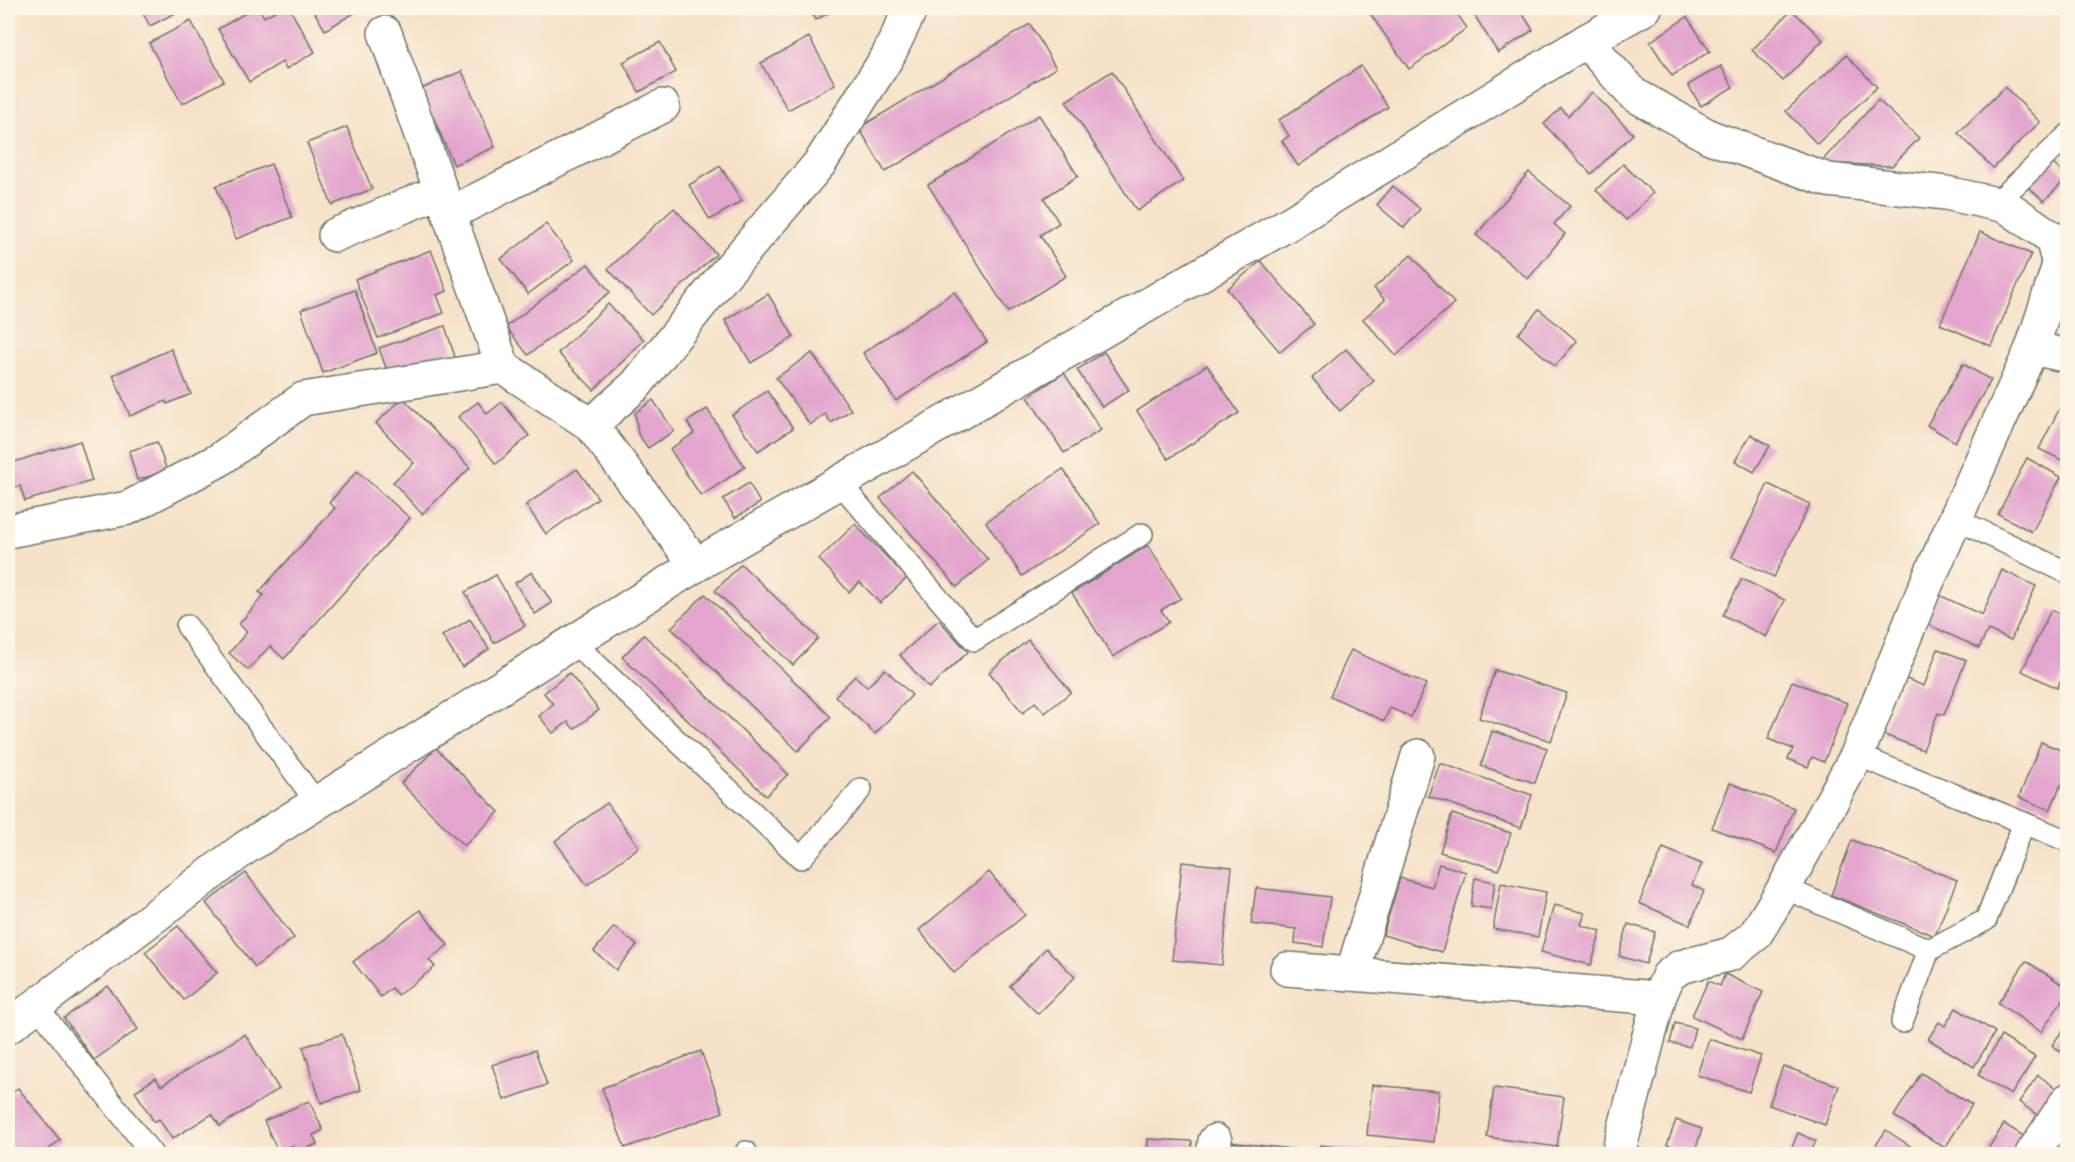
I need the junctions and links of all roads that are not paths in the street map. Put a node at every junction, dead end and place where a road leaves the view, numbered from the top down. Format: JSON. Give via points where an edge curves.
{"nodes":[{"id":1,"x":911,"y":8,"type":"edge"},
{"id":2,"x":1645,"y":8,"type":"edge"},
{"id":3,"x":385,"y":33,"type":"dead end"},
{"id":4,"x":1586,"y":41,"type":"junction"},
{"id":5,"x":663,"y":106,"type":"dead end"},
{"id":6,"x":2067,"y":135,"type":"edge"},
{"id":7,"x":445,"y":202,"type":"junction"},
{"id":8,"x":1995,"y":204,"type":"junction"},
{"id":9,"x":335,"y":235,"type":"dead end"},
{"id":10,"x":2032,"y":348,"type":"junction"},
{"id":11,"x":2067,"y":356,"type":"edge"},
{"id":12,"x":503,"y":367,"type":"junction"},
{"id":13,"x":591,"y":425,"type":"junction"},
{"id":14,"x":839,"y":482,"type":"junction"},
{"id":15,"x":1956,"y":519,"type":"junction"},
{"id":16,"x":8,"y":531,"type":"edge"},
{"id":17,"x":1142,"y":534,"type":"dead end"},
{"id":18,"x":696,"y":565,"type":"junction"},
{"id":19,"x":2067,"y":573,"type":"edge"},
{"id":20,"x":187,"y":626,"type":"dead end"},
{"id":21,"x":573,"y":642,"type":"junction"},
{"id":22,"x":1857,"y":755,"type":"junction"},
{"id":23,"x":1418,"y":756,"type":"dead end"},
{"id":24,"x":861,"y":789,"type":"dead end"},
{"id":25,"x":317,"y":803,"type":"junction"},
{"id":26,"x":2024,"y":823,"type":"junction"},
{"id":27,"x":2067,"y":841,"type":"edge"},
{"id":28,"x":1784,"y":888,"type":"junction"},
{"id":29,"x":1929,"y":950,"type":"junction"},
{"id":30,"x":1287,"y":969,"type":"dead end"},
{"id":31,"x":1352,"y":974,"type":"junction"},
{"id":32,"x":1659,"y":998,"type":"junction"},
{"id":33,"x":36,"y":1005,"type":"junction"},
{"id":34,"x":1902,"y":1022,"type":"dead end"},
{"id":35,"x":8,"y":1027,"type":"edge"},
{"id":36,"x":2067,"y":1100,"type":"edge"},
{"id":37,"x":152,"y":1155,"type":"edge"},
{"id":38,"x":1618,"y":1155,"type":"edge"},
{"id":39,"x":2032,"y":1155,"type":"edge"}],
"edges":[{"from":1,"to":13,"type":"street","via":[[888,56],[820,164],[636,385]]},
{"from":2,"to":4,"type":"street"},
{"from":3,"to":7,"type":"street"},
{"from":4,"to":8,"type":"street","via":[[1634,94],[1710,137],[1828,180],[1946,193]]},
{"from":4,"to":14,"type":"street","via":[[1290,223]]},
{"from":5,"to":7,"type":"street"},
{"from":6,"to":8,"type":"lane"},
{"from":7,"to":9,"type":"street"},
{"from":7,"to":12,"type":"street"},
{"from":8,"to":10,"type":"street","via":[[2006,206],[2052,238],[2058,266]]},
{"from":10,"to":11,"type":"street"},
{"from":10,"to":15,"type":"street"},
{"from":12,"to":13,"type":"street"},
{"from":12,"to":16,"type":"street","via":[[303,399],[219,460],[128,508]]},
{"from":13,"to":18,"type":"street"},
{"from":14,"to":17,"type":"lane","via":[[974,640]]},
{"from":14,"to":18,"type":"street"},
{"from":15,"to":19,"type":"lane"},
{"from":15,"to":22,"type":"street"},
{"from":18,"to":21,"type":"street"},
{"from":20,"to":25,"type":"lane"},
{"from":21,"to":24,"type":"lane","via":[[801,858]]},
{"from":21,"to":25,"type":"street"},
{"from":22,"to":26,"type":"lane"},
{"from":22,"to":28,"type":"street"},
{"from":23,"to":31,"type":"street"},
{"from":25,"to":33,"type":"street","via":[[245,848]]},
{"from":26,"to":27,"type":"lane"},
{"from":26,"to":29,"type":"lane","via":[[1986,920]]},
{"from":28,"to":29,"type":"lane"},
{"from":28,"to":32,"type":"street","via":[[1755,935],[1731,954],[1680,967],[1668,976]]},
{"from":29,"to":34,"type":"lane"},
{"from":30,"to":31,"type":"street"},
{"from":31,"to":32,"type":"street"},
{"from":32,"to":38,"type":"street"},
{"from":33,"to":35,"type":"street"},
{"from":33,"to":37,"type":"lane"},
{"from":36,"to":39,"type":"street"}]}
